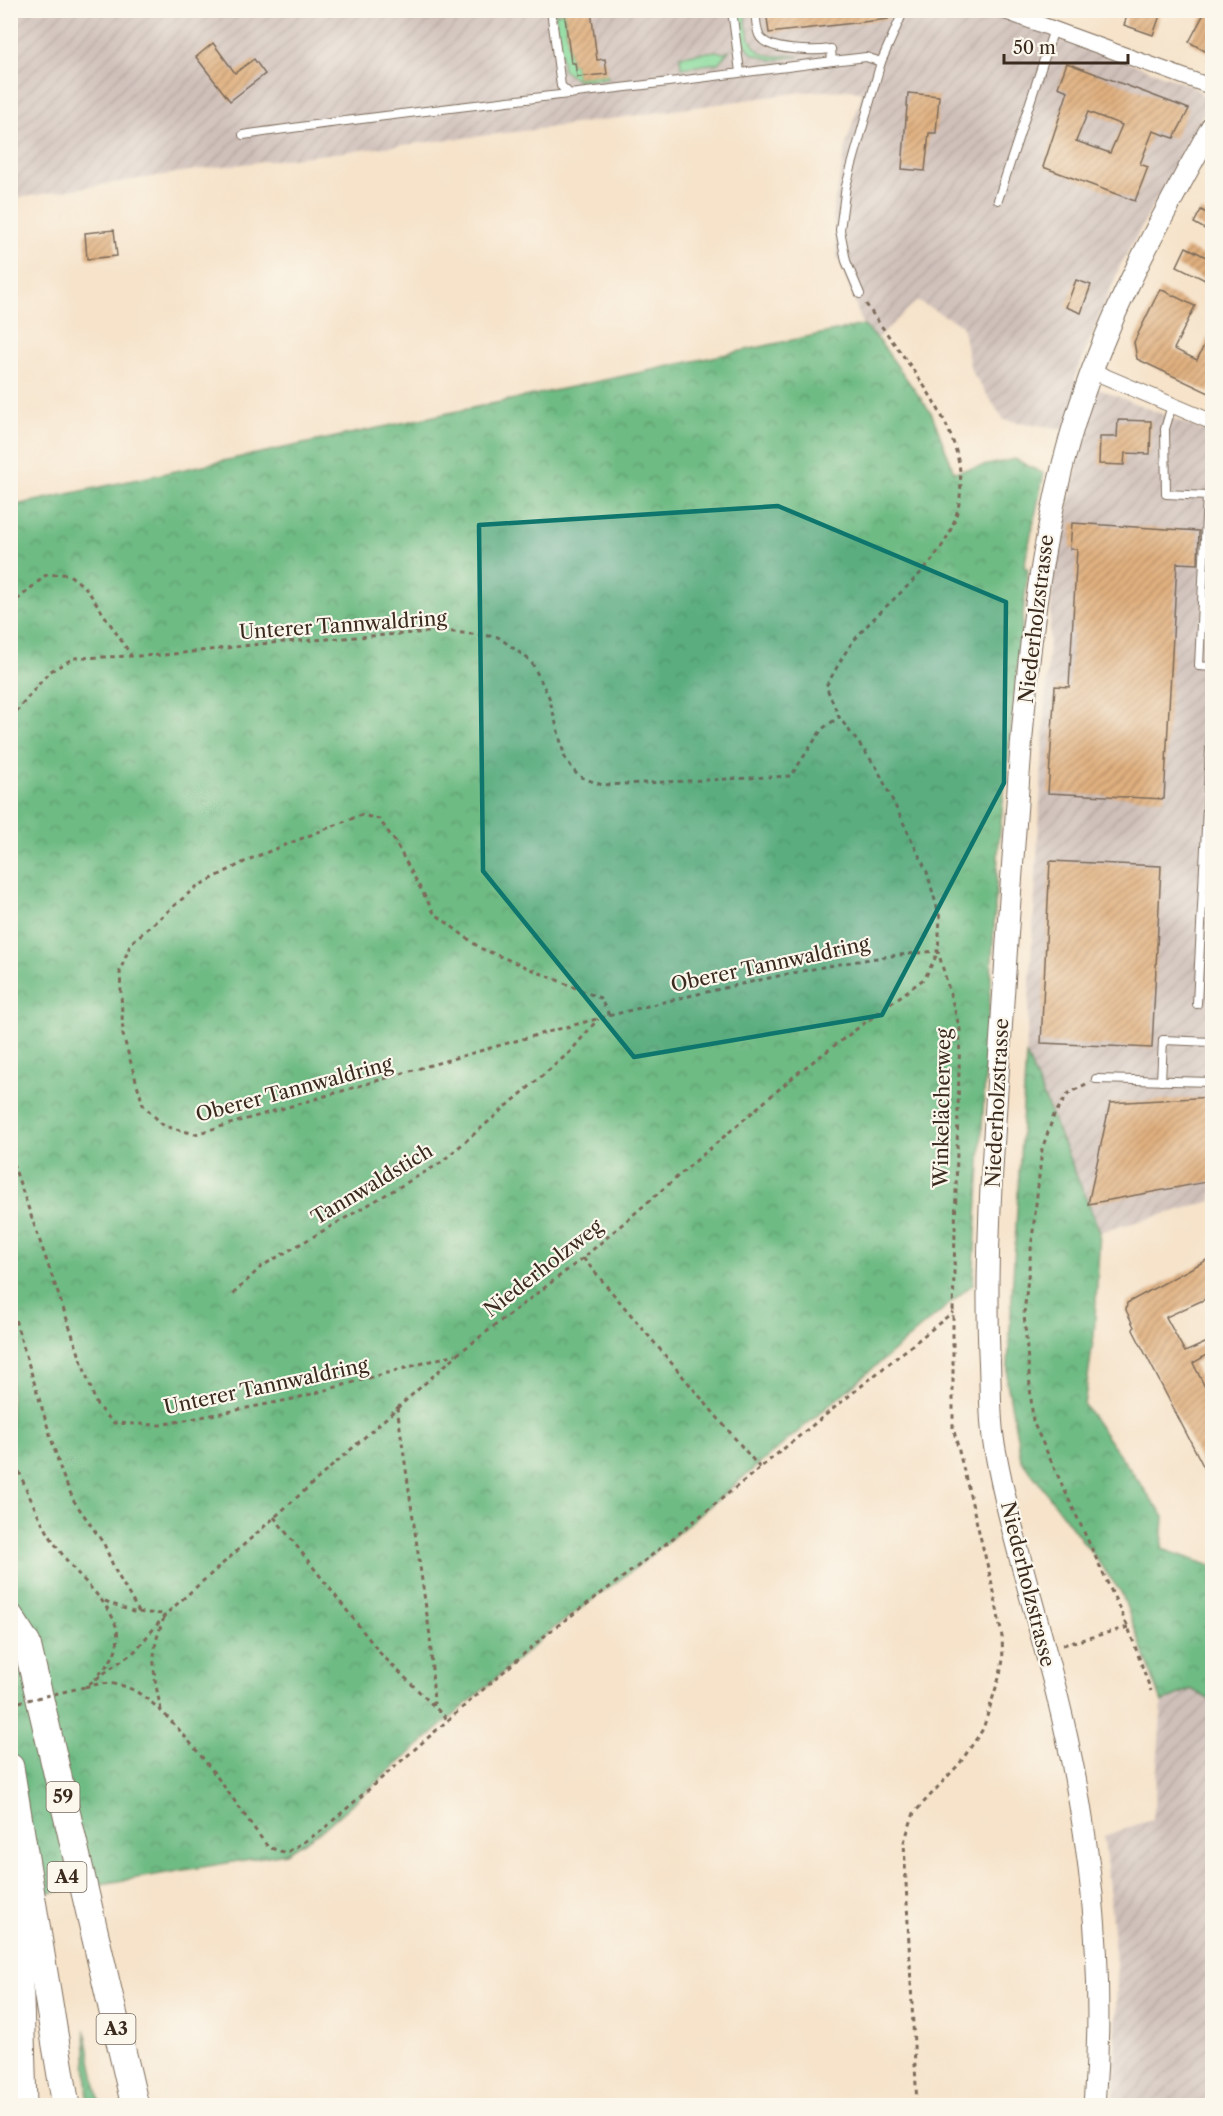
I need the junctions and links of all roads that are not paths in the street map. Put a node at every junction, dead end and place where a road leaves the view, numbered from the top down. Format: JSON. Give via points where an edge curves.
{"nodes":[{"id":1,"x":551,"y":10,"type":"edge"},
{"id":2,"x":732,"y":10,"type":"edge"},
{"id":3,"x":755,"y":10,"type":"edge"},
{"id":4,"x":904,"y":10,"type":"edge"},
{"id":5,"x":1001,"y":10,"type":"edge"},
{"id":6,"x":1054,"y":29,"type":"junction"},
{"id":7,"x":832,"y":61,"type":"junction"},
{"id":8,"x":881,"y":62,"type":"junction"},
{"id":9,"x":740,"y":72,"type":"junction"},
{"id":10,"x":1212,"y":87,"type":"edge"},
{"id":11,"x":570,"y":94,"type":"junction"},
{"id":12,"x":1212,"y":126,"type":"edge"},
{"id":13,"x":243,"y":135,"type":"dead end"},
{"id":14,"x":998,"y":200,"type":"dead end"},
{"id":15,"x":860,"y":294,"type":"road end"},
{"id":16,"x":1092,"y":371,"type":"junction"},
{"id":17,"x":1172,"y":405,"type":"junction"},
{"id":18,"x":1212,"y":422,"type":"edge"},
{"id":19,"x":1212,"y":667,"type":"edge"},
{"id":20,"x":1212,"y":711,"type":"edge"},
{"id":21,"x":1197,"y":1004,"type":"dead end"},
{"id":22,"x":1212,"y":1042,"type":"edge"},
{"id":23,"x":1096,"y":1079,"type":"road end"},
{"id":24,"x":1161,"y":1081,"type":"junction"},
{"id":25,"x":1212,"y":1082,"type":"edge"},
{"id":26,"x":10,"y":1618,"type":"edge"},
{"id":27,"x":10,"y":1767,"type":"edge"},
{"id":28,"x":10,"y":1874,"type":"edge"},
{"id":29,"x":98,"y":1952,"type":"joint"},
{"id":30,"x":23,"y":2106,"type":"edge"},
{"id":31,"x":66,"y":2106,"type":"edge"},
{"id":32,"x":115,"y":2106,"type":"edge"},
{"id":33,"x":135,"y":2106,"type":"edge"},
{"id":34,"x":1094,"y":2106,"type":"edge"}],
"edges":[{"from":1,"to":11,"type":"lane","via":[[561,86]]},
{"from":2,"to":9,"type":"lane"},
{"from":3,"to":7,"type":"lane","via":[[763,41],[803,52],[831,49]]},
{"from":4,"to":8,"type":"lane"},
{"from":5,"to":6,"type":"street"},
{"from":6,"to":10,"type":"street"},
{"from":6,"to":14,"type":"lane"},
{"from":7,"to":8,"type":"lane","via":[[866,57]]},
{"from":7,"to":9,"type":"lane"},
{"from":8,"to":15,"type":"lane","via":[[846,186],[840,230],[846,261]]},
{"from":9,"to":11,"type":"lane"},
{"from":11,"to":13,"type":"lane"},
{"from":12,"to":16,"type":"main road","name":"Niederholzstrasse","via":[[1145,249]]},
{"from":16,"to":17,"type":"street"},
{"from":16,"to":34,"type":"main road","name":"Niederholzstrasse","via":[[1050,512],[1032,630],[1020,750],[987,1288],[993,1438],[1082,1814],[1097,1932],[1099,2007]]},
{"from":17,"to":18,"type":"street"},
{"from":17,"to":19,"type":"lane","via":[[1165,429],[1166,494],[1207,496],[1199,666]]},
{"from":20,"to":21,"type":"lane"},
{"from":22,"to":24,"type":"lane","via":[[1163,1040]]},
{"from":23,"to":24,"type":"lane"},
{"from":24,"to":25,"type":"lane"},
{"from":26,"to":29,"type":"highway","number":"59","via":[[27,1644]]},
{"from":26,"to":32,"type":"highway","number":"A4"},
{"from":27,"to":31,"type":"highway"},
{"from":28,"to":30,"type":"highway"},
{"from":29,"to":33,"type":"highway","number":"A3"}]}
